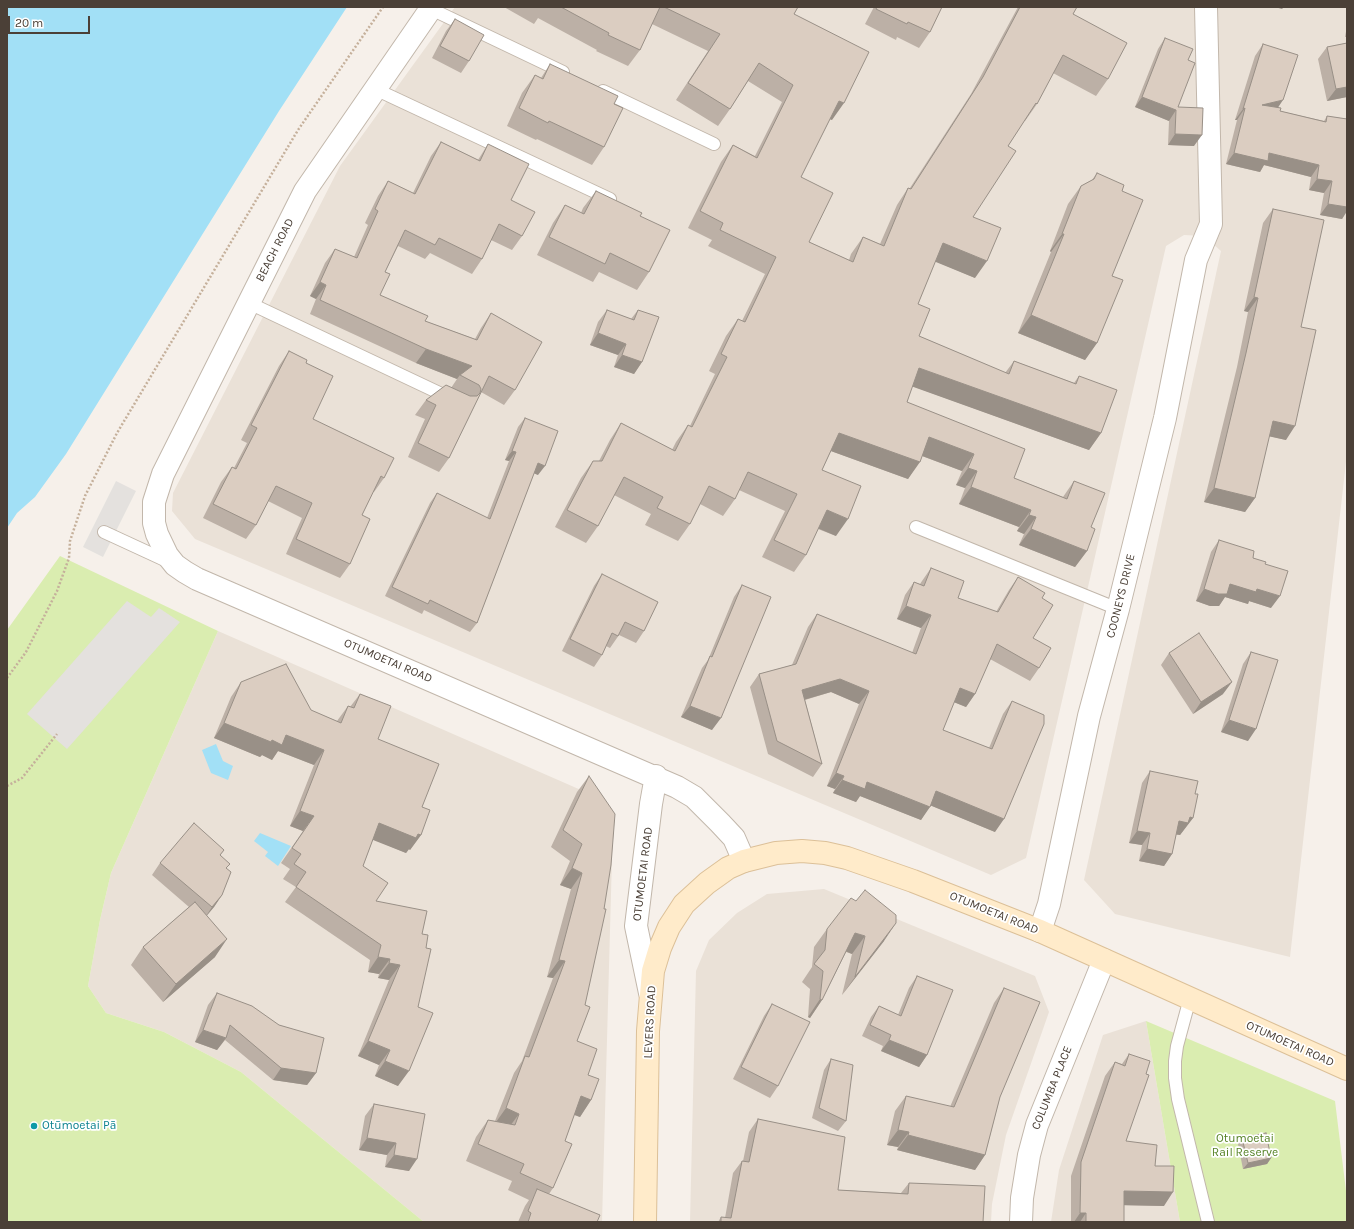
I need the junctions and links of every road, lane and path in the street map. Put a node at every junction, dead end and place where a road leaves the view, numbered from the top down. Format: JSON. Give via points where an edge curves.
{"nodes":[{"id":1,"x":383,"y":7,"type":"edge"},
{"id":2,"x":1206,"y":7,"type":"edge"},
{"id":3,"x":431,"y":8,"type":"edge"},
{"id":4,"x":572,"y":77,"type":"edge"},
{"id":5,"x":594,"y":87,"type":"edge"},
{"id":6,"x":375,"y":89,"type":"junction"},
{"id":7,"x":714,"y":144,"type":"dead end"},
{"id":8,"x":620,"y":204,"type":"edge"},
{"id":9,"x":249,"y":303,"type":"junction"},
{"id":10,"x":463,"y":404,"type":"edge"},
{"id":11,"x":153,"y":512,"type":"joint"},
{"id":12,"x":916,"y":527,"type":"dead end"},
{"id":13,"x":104,"y":532,"type":"dead end"},
{"id":14,"x":175,"y":565,"type":"junction"},
{"id":15,"x":1118,"y":609,"type":"junction"},
{"id":16,"x":7,"y":678,"type":"edge"},
{"id":17,"x":57,"y":734,"type":"dead end"},
{"id":18,"x":656,"y":776,"type":"junction"},
{"id":19,"x":7,"y":786,"type":"edge"},
{"id":20,"x":744,"y":860,"type":"junction"},
{"id":21,"x":1040,"y":931,"type":"junction"},
{"id":22,"x":1104,"y":960,"type":"junction"},
{"id":23,"x":650,"y":994,"type":"junction"},
{"id":24,"x":1190,"y":998,"type":"junction"},
{"id":25,"x":1347,"y":1069,"type":"edge"},
{"id":26,"x":645,"y":1222,"type":"edge"},
{"id":27,"x":1021,"y":1222,"type":"edge"},
{"id":28,"x":1208,"y":1222,"type":"edge"}],
"edges":[{"from":1,"to":16,"type":"path","via":[[298,130],[117,433],[85,496],[70,542],[69,558],[57,591],[26,652]]},
{"from":2,"to":15,"type":"street","name":"COONEYS DRIVE","via":[[1211,224],[1196,260],[1165,418]]},
{"from":3,"to":4,"type":"lane"},
{"from":3,"to":6,"type":"street","name":"BEACH ROAD"},
{"from":5,"to":7,"type":"lane"},
{"from":6,"to":8,"type":"lane"},
{"from":6,"to":9,"type":"street","name":"BEACH ROAD","via":[[305,191]]},
{"from":9,"to":10,"type":"lane"},
{"from":9,"to":11,"type":"street","name":"BEACH ROAD","via":[[163,474]]},
{"from":11,"to":14,"type":"street","name":"OTUMOETAI ROAD","via":[[162,545]]},
{"from":12,"to":15,"type":"lane"},
{"from":13,"to":14,"type":"lane"},
{"from":14,"to":18,"type":"street","name":"OTUMOETAI ROAD","via":[[197,579]]},
{"from":15,"to":21,"type":"street","name":"COONEYS DRIVE","via":[[1089,716],[1048,905]]},
{"from":17,"to":19,"type":"path","via":[[22,778]]},
{"from":18,"to":20,"type":"street","name":"OTUMOETAI ROAD","via":[[678,786],[707,809],[734,838]]},
{"from":18,"to":23,"type":"street","name":"OTUMOETAI ROAD","via":[[636,926]]},
{"from":20,"to":21,"type":"street","name":"OTUMOETAI ROAD","via":[[776,853],[802,851],[847,858]]},
{"from":20,"to":23,"type":"street","name":"LEVERS ROAD","via":[[707,883],[684,904],[660,948]]},
{"from":21,"to":22,"type":"street","name":"OTUMOETAI ROAD"},
{"from":22,"to":24,"type":"street","name":"OTUMOETAI ROAD"},
{"from":22,"to":27,"type":"street","name":"COLUMBA PLACE","via":[[1036,1125],[1022,1198]]},
{"from":23,"to":26,"type":"street","name":"LEVERS ROAD"},
{"from":24,"to":25,"type":"street","name":"OTUMOETAI ROAD"},
{"from":24,"to":28,"type":"lane","via":[[1177,1046],[1175,1078]]}]}
